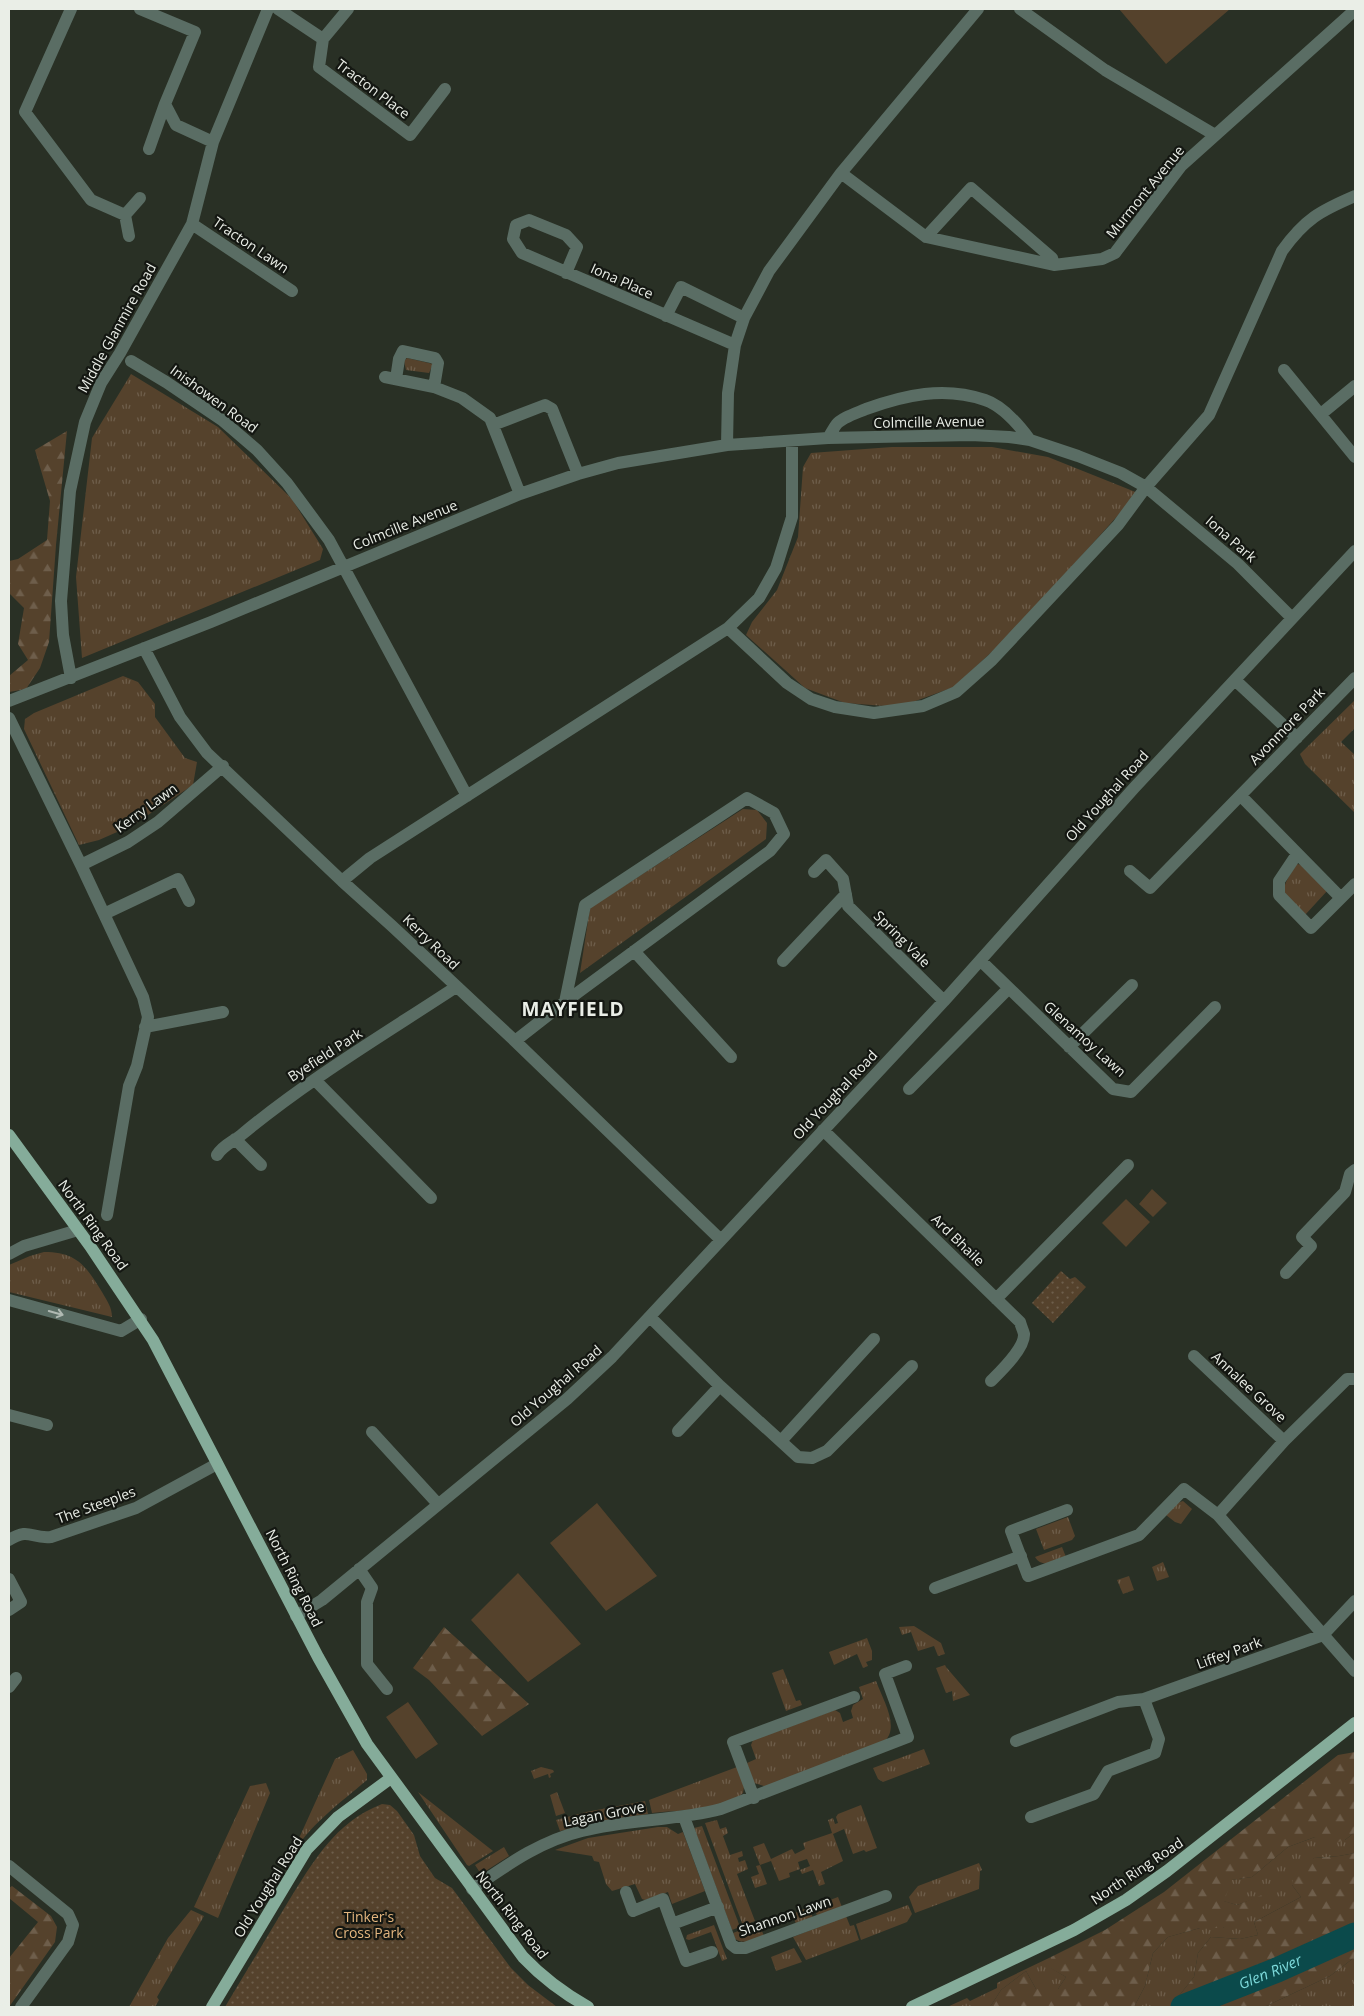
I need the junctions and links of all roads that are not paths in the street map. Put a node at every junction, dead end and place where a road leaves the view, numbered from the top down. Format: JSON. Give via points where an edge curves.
{"nodes":[{"id":1,"x":71,"y":9,"type":"edge"},
{"id":2,"x":140,"y":9,"type":"edge"},
{"id":3,"x":268,"y":9,"type":"edge"},
{"id":4,"x":278,"y":9,"type":"edge"},
{"id":5,"x":348,"y":9,"type":"edge"},
{"id":6,"x":978,"y":9,"type":"edge"},
{"id":7,"x":1020,"y":9,"type":"edge"},
{"id":8,"x":1355,"y":10,"type":"edge"},
{"id":9,"x":324,"y":39,"type":"junction"},
{"id":10,"x":445,"y":89,"type":"dead end"},
{"id":11,"x":165,"y":104,"type":"junction"},
{"id":12,"x":1215,"y":135,"type":"junction"},
{"id":13,"x":213,"y":142,"type":"junction"},
{"id":14,"x":150,"y":149,"type":"dead end"},
{"id":15,"x":841,"y":173,"type":"junction"},
{"id":16,"x":1355,"y":196,"type":"edge"},
{"id":17,"x":140,"y":198,"type":"dead end"},
{"id":18,"x":125,"y":215,"type":"junction"},
{"id":19,"x":192,"y":224,"type":"junction"},
{"id":20,"x":129,"y":236,"type":"dead end"},
{"id":21,"x":926,"y":237,"type":"junction"},
{"id":22,"x":1054,"y":265,"type":"junction"},
{"id":23,"x":566,"y":273,"type":"junction"},
{"id":24,"x":292,"y":291,"type":"dead end"},
{"id":25,"x":666,"y":316,"type":"junction"},
{"id":26,"x":744,"y":318,"type":"junction"},
{"id":27,"x":735,"y":345,"type":"junction"},
{"id":28,"x":131,"y":361,"type":"dead end"},
{"id":29,"x":1284,"y":370,"type":"dead end"},
{"id":30,"x":1355,"y":386,"type":"edge"},
{"id":31,"x":434,"y":387,"type":"junction"},
{"id":32,"x":1321,"y":414,"type":"junction"},
{"id":33,"x":493,"y":425,"type":"junction"},
{"id":34,"x":828,"y":438,"type":"junction"},
{"id":35,"x":1030,"y":440,"type":"junction"},
{"id":36,"x":792,"y":442,"type":"junction"},
{"id":37,"x":727,"y":446,"type":"junction"},
{"id":38,"x":1355,"y":457,"type":"edge"},
{"id":39,"x":578,"y":474,"type":"junction"},
{"id":40,"x":1146,"y":487,"type":"junction"},
{"id":41,"x":520,"y":494,"type":"junction"},
{"id":42,"x":1355,"y":551,"type":"edge"},
{"id":43,"x":343,"y":566,"type":"junction"},
{"id":44,"x":1292,"y":618,"type":"junction"},
{"id":45,"x":728,"y":628,"type":"junction"},
{"id":46,"x":144,"y":648,"type":"junction"},
{"id":47,"x":71,"y":678,"type":"junction"},
{"id":48,"x":1355,"y":678,"type":"edge"},
{"id":49,"x":1235,"y":680,"type":"junction"},
{"id":50,"x":9,"y":702,"type":"edge"},
{"id":51,"x":9,"y":718,"type":"edge"},
{"id":52,"x":1297,"y":738,"type":"junction"},
{"id":53,"x":223,"y":766,"type":"junction"},
{"id":54,"x":467,"y":796,"type":"junction"},
{"id":55,"x":1241,"y":796,"type":"junction"},
{"id":56,"x":1297,"y":854,"type":"junction"},
{"id":57,"x":81,"y":865,"type":"junction"},
{"id":58,"x":1130,"y":871,"type":"dead end"},
{"id":59,"x":814,"y":872,"type":"dead end"},
{"id":60,"x":342,"y":881,"type":"junction"},
{"id":61,"x":1355,"y":884,"type":"edge"},
{"id":62,"x":846,"y":894,"type":"junction"},
{"id":63,"x":1340,"y":898,"type":"junction"},
{"id":64,"x":189,"y":902,"type":"dead end"},
{"id":65,"x":104,"y":914,"type":"junction"},
{"id":66,"x":634,"y":951,"type":"junction"},
{"id":67,"x":783,"y":960,"type":"dead end"},
{"id":68,"x":981,"y":961,"type":"junction"},
{"id":69,"x":1132,"y":985,"type":"dead end"},
{"id":70,"x":456,"y":987,"type":"junction"},
{"id":71,"x":1008,"y":989,"type":"junction"},
{"id":72,"x":944,"y":1001,"type":"junction"},
{"id":73,"x":564,"y":1002,"type":"junction"},
{"id":74,"x":1215,"y":1007,"type":"dead end"},
{"id":75,"x":223,"y":1012,"type":"dead end"},
{"id":76,"x":145,"y":1027,"type":"junction"},
{"id":77,"x":514,"y":1040,"type":"junction"},
{"id":78,"x":1070,"y":1047,"type":"junction"},
{"id":79,"x":731,"y":1057,"type":"dead end"},
{"id":80,"x":315,"y":1080,"type":"junction"},
{"id":81,"x":908,"y":1089,"type":"dead end"},
{"id":82,"x":823,"y":1130,"type":"junction"},
{"id":83,"x":9,"y":1135,"type":"edge"},
{"id":84,"x":235,"y":1139,"type":"junction"},
{"id":85,"x":217,"y":1155,"type":"dead end"},
{"id":86,"x":260,"y":1165,"type":"dead end"},
{"id":87,"x":1128,"y":1165,"type":"dead end"},
{"id":88,"x":1355,"y":1170,"type":"edge"},
{"id":89,"x":431,"y":1198,"type":"dead end"},
{"id":90,"x":107,"y":1215,"type":"dead end"},
{"id":91,"x":78,"y":1230,"type":"junction"},
{"id":92,"x":721,"y":1240,"type":"junction"},
{"id":93,"x":9,"y":1254,"type":"edge"},
{"id":94,"x":1286,"y":1273,"type":"dead end"},
{"id":95,"x":996,"y":1299,"type":"junction"},
{"id":96,"x":9,"y":1300,"type":"edge"},
{"id":97,"x":650,"y":1317,"type":"junction"},
{"id":98,"x":140,"y":1319,"type":"junction"},
{"id":99,"x":874,"y":1339,"type":"dead end"},
{"id":100,"x":1194,"y":1356,"type":"dead end"},
{"id":101,"x":912,"y":1366,"type":"dead end"},
{"id":102,"x":1355,"y":1379,"type":"edge"},
{"id":103,"x":991,"y":1381,"type":"dead end"},
{"id":104,"x":720,"y":1386,"type":"junction"},
{"id":105,"x":9,"y":1415,"type":"edge"},
{"id":106,"x":47,"y":1424,"type":"dead end"},
{"id":107,"x":678,"y":1431,"type":"dead end"},
{"id":108,"x":372,"y":1432,"type":"dead end"},
{"id":109,"x":781,"y":1441,"type":"junction"},
{"id":110,"x":1284,"y":1441,"type":"junction"},
{"id":111,"x":217,"y":1464,"type":"junction"},
{"id":112,"x":438,"y":1504,"type":"junction"},
{"id":113,"x":1067,"y":1510,"type":"dead end"},
{"id":114,"x":1218,"y":1515,"type":"junction"},
{"id":115,"x":9,"y":1540,"type":"edge"},
{"id":116,"x":1021,"y":1556,"type":"junction"},
{"id":117,"x":359,"y":1569,"type":"junction"},
{"id":118,"x":9,"y":1579,"type":"edge"},
{"id":119,"x":935,"y":1588,"type":"dead end"},
{"id":120,"x":1355,"y":1601,"type":"edge"},
{"id":121,"x":9,"y":1610,"type":"edge"},
{"id":122,"x":296,"y":1616,"type":"junction"},
{"id":123,"x":1323,"y":1635,"type":"junction"},
{"id":124,"x":906,"y":1666,"type":"dead end"},
{"id":125,"x":1355,"y":1671,"type":"edge"},
{"id":126,"x":386,"y":1690,"type":"dead end"},
{"id":127,"x":854,"y":1697,"type":"dead end"},
{"id":128,"x":1144,"y":1699,"type":"junction"},
{"id":129,"x":1355,"y":1723,"type":"edge"},
{"id":130,"x":1016,"y":1741,"type":"dead end"},
{"id":131,"x":391,"y":1778,"type":"junction"},
{"id":132,"x":754,"y":1798,"type":"junction"},
{"id":133,"x":684,"y":1817,"type":"junction"},
{"id":134,"x":1031,"y":1817,"type":"dead end"},
{"id":135,"x":9,"y":1866,"type":"edge"},
{"id":136,"x":472,"y":1889,"type":"junction"},
{"id":137,"x":626,"y":1892,"type":"dead end"},
{"id":138,"x":886,"y":1896,"type":"dead end"},
{"id":139,"x":718,"y":1907,"type":"junction"},
{"id":140,"x":672,"y":1924,"type":"junction"},
{"id":141,"x":712,"y":1952,"type":"dead end"},
{"id":142,"x":21,"y":2007,"type":"edge"},
{"id":143,"x":212,"y":2007,"type":"edge"},
{"id":144,"x":588,"y":2007,"type":"edge"},
{"id":145,"x":912,"y":2007,"type":"edge"}],
"edges":[{"from":1,"to":18,"type":"street","via":[[25,112],[91,200]]},
{"from":2,"to":11,"type":"street","via":[[195,32]]},
{"from":3,"to":13,"type":"street","name":"Middle Glanmire Road"},
{"from":4,"to":9,"type":"street"},
{"from":5,"to":9,"type":"street"},
{"from":6,"to":15,"type":"street"},
{"from":7,"to":12,"type":"street","via":[[1105,70]]},
{"from":8,"to":12,"type":"street","name":"Murmont Avenue"},
{"from":9,"to":10,"type":"street","name":"Tracton Place","via":[[319,66],[410,135]]},
{"from":11,"to":13,"type":"street","via":[[176,125]]},
{"from":11,"to":14,"type":"street"},
{"from":12,"to":22,"type":"street","name":"Murmont Avenue","via":[[1181,166],[1114,253],[1102,259]]},
{"from":13,"to":19,"type":"street","name":"Middle Glanmire Road"},
{"from":15,"to":21,"type":"street","name":"Murmont Avenue"},
{"from":15,"to":26,"type":"street","via":[[769,271]]},
{"from":16,"to":40,"type":"street","via":[[1315,215],[1282,251],[1209,415]]},
{"from":17,"to":18,"type":"street"},
{"from":18,"to":20,"type":"street"},
{"from":19,"to":24,"type":"street","name":"Tracton Lawn"},
{"from":19,"to":47,"type":"street","name":"Middle Glanmire Road","via":[[101,383],[85,422],[70,491],[61,601],[62,635]]},
{"from":21,"to":22,"type":"street","name":"Murmont Avenue"},
{"from":21,"to":22,"type":"street","via":[[971,188],[1052,258]]},
{"from":23,"to":23,"type":"street","name":"Iona Place","via":[[576,246],[566,235],[529,220],[516,225],[513,239],[522,254]]},
{"from":23,"to":25,"type":"street","name":"Iona Place"},
{"from":25,"to":26,"type":"street","via":[[681,287]]},
{"from":25,"to":27,"type":"street","name":"Iona Place"},
{"from":26,"to":27,"type":"street"},
{"from":27,"to":37,"type":"street","via":[[728,393]]},
{"from":28,"to":43,"type":"street","name":"Inishowen Road","via":[[222,420],[257,450],[310,512]]},
{"from":29,"to":32,"type":"street"},
{"from":30,"to":32,"type":"street"},
{"from":31,"to":31,"type":"street","via":[[390,378],[403,351],[435,358],[438,363]]},
{"from":31,"to":33,"type":"street","via":[[468,402],[490,418]]},
{"from":32,"to":38,"type":"street"},
{"from":33,"to":39,"type":"street","via":[[549,406]]},
{"from":33,"to":41,"type":"street"},
{"from":34,"to":35,"type":"street","name":"Colmcille Avenue","via":[[971,435]]},
{"from":34,"to":35,"type":"street","name":"Colmcille Avenue","via":[[836,424],[857,412],[931,392],[956,393],[986,400],[1018,424]]},
{"from":34,"to":36,"type":"street","name":"Colmcille Avenue"},
{"from":35,"to":40,"type":"street","name":"Colmcille Avenue","via":[[1112,469]]},
{"from":36,"to":37,"type":"street","name":"Colmcille Avenue"},
{"from":36,"to":45,"type":"street","via":[[792,517],[776,568],[759,598]]},
{"from":37,"to":39,"type":"street","name":"Colmcille Avenue"},
{"from":39,"to":41,"type":"street","name":"Colmcille Avenue"},
{"from":40,"to":44,"type":"street","name":"Iona Park","via":[[1238,564]]},
{"from":40,"to":45,"type":"street","via":[[1118,525],[992,660],[956,692],[923,706],[874,713],[835,707],[811,699],[787,683]]},
{"from":41,"to":43,"type":"street","name":"Colmcille Avenue"},
{"from":42,"to":44,"type":"street","name":"Old Youghal Road"},
{"from":43,"to":46,"type":"street","name":"Colmcille Avenue"},
{"from":43,"to":54,"type":"street","name":"Inishowen Road"},
{"from":44,"to":49,"type":"street","name":"Old Youghal Road"},
{"from":45,"to":54,"type":"street"},
{"from":46,"to":47,"type":"street","name":"Colmcille Avenue"},
{"from":46,"to":53,"type":"street","name":"Kerry Road","via":[[180,717],[207,753]]},
{"from":47,"to":50,"type":"street","name":"Colmcille Avenue"},
{"from":48,"to":52,"type":"street","name":"Avonmore Park"},
{"from":49,"to":52,"type":"street"},
{"from":49,"to":68,"type":"street","name":"Old Youghal Road","via":[[1134,788]]},
{"from":51,"to":57,"type":"street"},
{"from":52,"to":55,"type":"street","name":"Avonmore Park"},
{"from":53,"to":57,"type":"street","name":"Kerry Lawn","via":[[158,822],[128,842]]},
{"from":53,"to":60,"type":"street","name":"Kerry Road"},
{"from":54,"to":60,"type":"street","via":[[370,858]]},
{"from":55,"to":56,"type":"street"},
{"from":55,"to":58,"type":"street","name":"Avonmore Park","via":[[1150,888]]},
{"from":56,"to":63,"type":"street"},
{"from":56,"to":63,"type":"street","via":[[1279,881],[1279,895],[1311,928]]},
{"from":57,"to":65,"type":"street"},
{"from":59,"to":62,"type":"street","name":"Spring Vale","via":[[826,860],[843,879]]},
{"from":60,"to":70,"type":"street","name":"Kerry Road"},
{"from":61,"to":63,"type":"street"},
{"from":62,"to":67,"type":"street"},
{"from":62,"to":72,"type":"street","name":"Spring Vale","via":[[848,906]]},
{"from":64,"to":65,"type":"street","via":[[178,879]]},
{"from":65,"to":76,"type":"street","via":[[143,997],[148,1017]]},
{"from":66,"to":73,"type":"street"},
{"from":66,"to":73,"type":"street","via":[[770,851],[784,834],[774,812],[747,798],[585,905]]},
{"from":66,"to":79,"type":"street"},
{"from":68,"to":71,"type":"street","name":"Glenamoy Lawn"},
{"from":68,"to":72,"type":"street","name":"Old Youghal Road"},
{"from":69,"to":78,"type":"street"},
{"from":70,"to":77,"type":"street","name":"Kerry Road"},
{"from":70,"to":80,"type":"street","name":"Byefield Park"},
{"from":71,"to":78,"type":"street","name":"Glenamoy Lawn"},
{"from":71,"to":81,"type":"street"},
{"from":72,"to":82,"type":"street","name":"Old Youghal Road"},
{"from":73,"to":77,"type":"street"},
{"from":74,"to":78,"type":"street","name":"Glenamoy Lawn","via":[[1131,1092],[1113,1089]]},
{"from":75,"to":76,"type":"street"},
{"from":76,"to":90,"type":"street","via":[[129,1086]]},
{"from":77,"to":92,"type":"street","name":"Kerry Road"},
{"from":80,"to":84,"type":"street","name":"Byefield Park"},
{"from":80,"to":89,"type":"street"},
{"from":82,"to":92,"type":"street","name":"Old Youghal Road"},
{"from":82,"to":95,"type":"street","name":"Ard Bhaile"},
{"from":83,"to":91,"type":"main road","name":"North Ring Road"},
{"from":84,"to":85,"type":"street","name":"Byefield Park"},
{"from":84,"to":86,"type":"street"},
{"from":87,"to":95,"type":"street"},
{"from":88,"to":94,"type":"street","via":[[1350,1174],[1345,1192],[1302,1238],[1311,1246]]},
{"from":91,"to":93,"type":"street","via":[[24,1246]]},
{"from":91,"to":98,"type":"main road","name":"North Ring Road"},
{"from":92,"to":97,"type":"street","name":"Old Youghal Road"},
{"from":95,"to":103,"type":"street","name":"Ard Bhaile","via":[[1020,1322],[1024,1335],[1006,1367]]},
{"from":96,"to":98,"type":"street","one_way":true,"via":[[120,1331]]},
{"from":97,"to":104,"type":"street"},
{"from":97,"to":112,"type":"street","name":"Old Youghal Road","via":[[567,1399]]},
{"from":98,"to":111,"type":"main road","name":"North Ring Road"},
{"from":99,"to":109,"type":"street"},
{"from":100,"to":110,"type":"street","name":"Annalee Grove"},
{"from":101,"to":109,"type":"street","via":[[827,1451],[812,1458],[798,1457]]},
{"from":102,"to":110,"type":"street","name":"Annalee Grove","via":[[1347,1379]]},
{"from":104,"to":107,"type":"street"},
{"from":104,"to":109,"type":"street"},
{"from":105,"to":106,"type":"street"},
{"from":108,"to":112,"type":"street"},
{"from":110,"to":114,"type":"street","name":"Annalee Grove"},
{"from":111,"to":115,"type":"street","name":"The Steeples","via":[[126,1512],[51,1537],[28,1532]]},
{"from":111,"to":122,"type":"main road","name":"North Ring Road"},
{"from":112,"to":117,"type":"street","name":"Old Youghal Road"},
{"from":113,"to":116,"type":"street","via":[[1011,1531]]},
{"from":114,"to":116,"type":"street","via":[[1184,1489],[1140,1535],[1028,1576]]},
{"from":114,"to":123,"type":"street"},
{"from":116,"to":119,"type":"street"},
{"from":117,"to":122,"type":"street","name":"Old Youghal Road","via":[[322,1600]]},
{"from":117,"to":126,"type":"street","via":[[372,1588],[367,1602],[367,1664]]},
{"from":118,"to":121,"type":"street","via":[[21,1602]]},
{"from":120,"to":123,"type":"street"},
{"from":122,"to":131,"type":"main road","name":"North Ring Road","via":[[354,1721]]},
{"from":123,"to":125,"type":"street"},
{"from":123,"to":128,"type":"street","name":"Liffey Park"},
{"from":124,"to":132,"type":"street","name":"Lagan Grove","via":[[885,1674],[908,1737]]},
{"from":127,"to":132,"type":"street","via":[[733,1742]]},
{"from":128,"to":130,"type":"street","name":"Liffey Park","via":[[1118,1702]]},
{"from":128,"to":134,"type":"street","via":[[1159,1739],[1155,1753],[1108,1771],[1094,1794]]},
{"from":129,"to":145,"type":"main road","name":"North Ring Road","via":[[1126,1900],[1074,1930]]},
{"from":131,"to":136,"type":"main road","name":"North Ring Road"},
{"from":131,"to":143,"type":"main road","name":"Old Youghal Road","via":[[338,1817],[307,1849]]},
{"from":132,"to":133,"type":"street","name":"Lagan Grove"},
{"from":133,"to":136,"type":"street","name":"Lagan Grove","via":[[617,1824],[559,1838],[521,1856]]},
{"from":133,"to":139,"type":"street","name":"Shannon Lawn"},
{"from":135,"to":142,"type":"street","via":[[68,1914],[73,1925],[68,1942]]},
{"from":136,"to":144,"type":"main road","name":"North Ring Road","via":[[505,1935],[540,1974]]},
{"from":137,"to":140,"type":"street","via":[[633,1910],[663,1899]]},
{"from":138,"to":139,"type":"street","name":"Shannon Lawn","via":[[742,1949],[731,1944]]},
{"from":139,"to":140,"type":"street"},
{"from":140,"to":141,"type":"street","via":[[686,1962]]}]}
